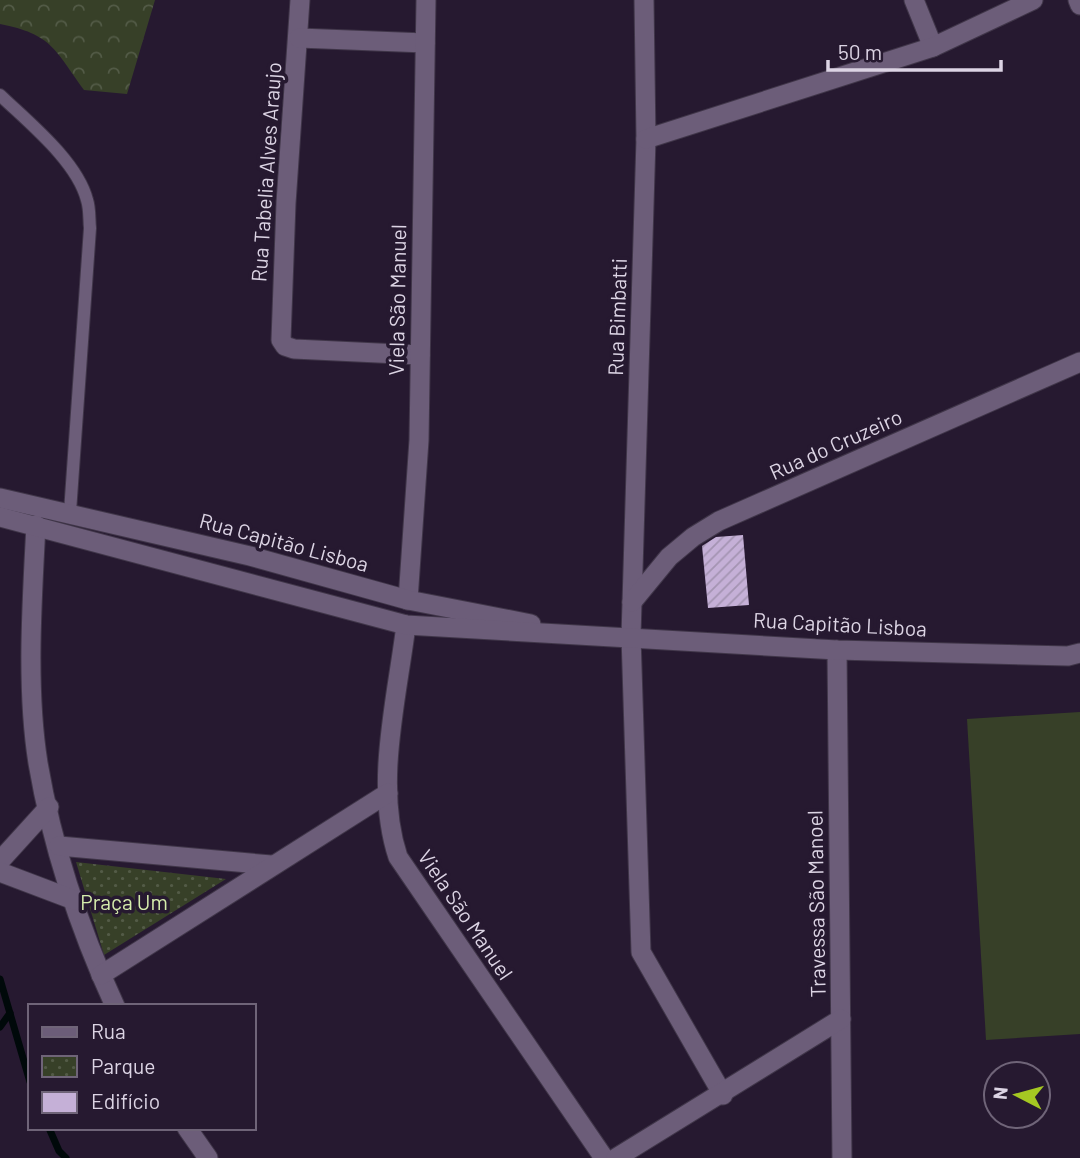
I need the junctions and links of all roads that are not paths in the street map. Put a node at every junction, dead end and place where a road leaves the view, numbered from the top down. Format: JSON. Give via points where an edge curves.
{"nodes":[{"id":1,"x":300,"y":0,"type":"edge"},
{"id":2,"x":426,"y":0,"type":"edge"},
{"id":3,"x":644,"y":0,"type":"edge"},
{"id":4,"x":914,"y":0,"type":"edge"},
{"id":5,"x":1033,"y":0,"type":"edge"},
{"id":6,"x":299,"y":38,"type":"junction"},
{"id":7,"x":425,"y":43,"type":"junction"},
{"id":8,"x":933,"y":47,"type":"junction"},
{"id":9,"x":0,"y":95,"type":"edge"},
{"id":10,"x":646,"y":139,"type":"junction"},
{"id":11,"x":420,"y":355,"type":"junction"},
{"id":12,"x":1080,"y":362,"type":"edge"},
{"id":13,"x":0,"y":498,"type":"edge"},
{"id":14,"x":70,"y":512,"type":"junction"},
{"id":15,"x":0,"y":517,"type":"edge"},
{"id":16,"x":36,"y":525,"type":"junction"},
{"id":17,"x":408,"y":600,"type":"junction"},
{"id":18,"x":632,"y":602,"type":"junction"},
{"id":19,"x":406,"y":625,"type":"junction"},
{"id":20,"x":555,"y":632,"type":"junction"},
{"id":21,"x":631,"y":636,"type":"junction"},
{"id":22,"x":837,"y":650,"type":"junction"},
{"id":23,"x":1080,"y":653,"type":"edge"},
{"id":24,"x":388,"y":793,"type":"junction"},
{"id":25,"x":48,"y":807,"type":"junction"},
{"id":26,"x":59,"y":846,"type":"junction"},
{"id":27,"x":0,"y":861,"type":"edge"},
{"id":28,"x":271,"y":865,"type":"junction"},
{"id":29,"x":0,"y":872,"type":"edge"},
{"id":30,"x":74,"y":900,"type":"junction"},
{"id":31,"x":101,"y":975,"type":"junction"},
{"id":32,"x":114,"y":1004,"type":"edge"},
{"id":33,"x":841,"y":1019,"type":"junction"},
{"id":34,"x":723,"y":1095,"type":"junction"},
{"id":35,"x":188,"y":1130,"type":"edge"},
{"id":36,"x":208,"y":1158,"type":"edge"},
{"id":37,"x":604,"y":1158,"type":"edge"},
{"id":38,"x":616,"y":1158,"type":"edge"},
{"id":39,"x":842,"y":1158,"type":"edge"}],
"edges":[{"from":1,"to":6,"type":"street","name":"Rua Tabelia Alves Araujo"},
{"from":2,"to":7,"type":"street","name":"Viela São Manuel"},
{"from":3,"to":10,"type":"street","name":"Rua Bimbatti"},
{"from":4,"to":8,"type":"street"},
{"from":5,"to":8,"type":"street"},
{"from":6,"to":7,"type":"street"},
{"from":6,"to":11,"type":"street","name":"Rua Tabelia Alves Araujo","via":[[281,340],[285,346]]},
{"from":7,"to":11,"type":"street","name":"Viela São Manuel"},
{"from":8,"to":10,"type":"street"},
{"from":9,"to":14,"type":"lane","via":[[66,164],[87,200],[90,228]]},
{"from":10,"to":18,"type":"street","name":"Rua Bimbatti"},
{"from":11,"to":17,"type":"street","name":"Viela São Manuel"},
{"from":12,"to":18,"type":"street","name":"Rua do Cruzeiro","via":[[719,521],[668,557]]},
{"from":13,"to":14,"type":"street","name":"Rua Capitão Lisboa"},
{"from":14,"to":17,"type":"street","name":"Rua Capitão Lisboa"},
{"from":15,"to":16,"type":"street","name":"Rua Capitão Lisboa"},
{"from":16,"to":19,"type":"street","name":"Rua Capitão Lisboa"},
{"from":16,"to":25,"type":"street","via":[[33,702],[38,763]]},
{"from":17,"to":20,"type":"street","name":"Rua Capitão Lisboa","via":[[516,619]]},
{"from":18,"to":21,"type":"street","name":"Rua Bimbatti"},
{"from":19,"to":20,"type":"street","name":"Rua Capitão Lisboa"},
{"from":19,"to":24,"type":"street","name":"Viela São Manuel"},
{"from":20,"to":21,"type":"street","name":"Rua Capitão Lisboa"},
{"from":21,"to":22,"type":"street","name":"Rua Capitão Lisboa"},
{"from":21,"to":34,"type":"street","name":"Rua Bimbatti","via":[[641,952]]},
{"from":22,"to":23,"type":"street","name":"Rua Capitão Lisboa"},
{"from":22,"to":33,"type":"street","name":"Travessa São Manoel"},
{"from":24,"to":28,"type":"street"},
{"from":24,"to":37,"type":"street","name":"Viela São Manuel","via":[[390,832],[398,857]]},
{"from":25,"to":26,"type":"street"},
{"from":25,"to":27,"type":"street"},
{"from":26,"to":28,"type":"street"},
{"from":26,"to":30,"type":"street"},
{"from":28,"to":31,"type":"street"},
{"from":29,"to":30,"type":"street"},
{"from":30,"to":31,"type":"street"},
{"from":31,"to":32,"type":"street"},
{"from":33,"to":34,"type":"street"},
{"from":33,"to":39,"type":"street","name":"Travessa São Manoel"},
{"from":34,"to":38,"type":"street"},
{"from":35,"to":36,"type":"street"}]}
